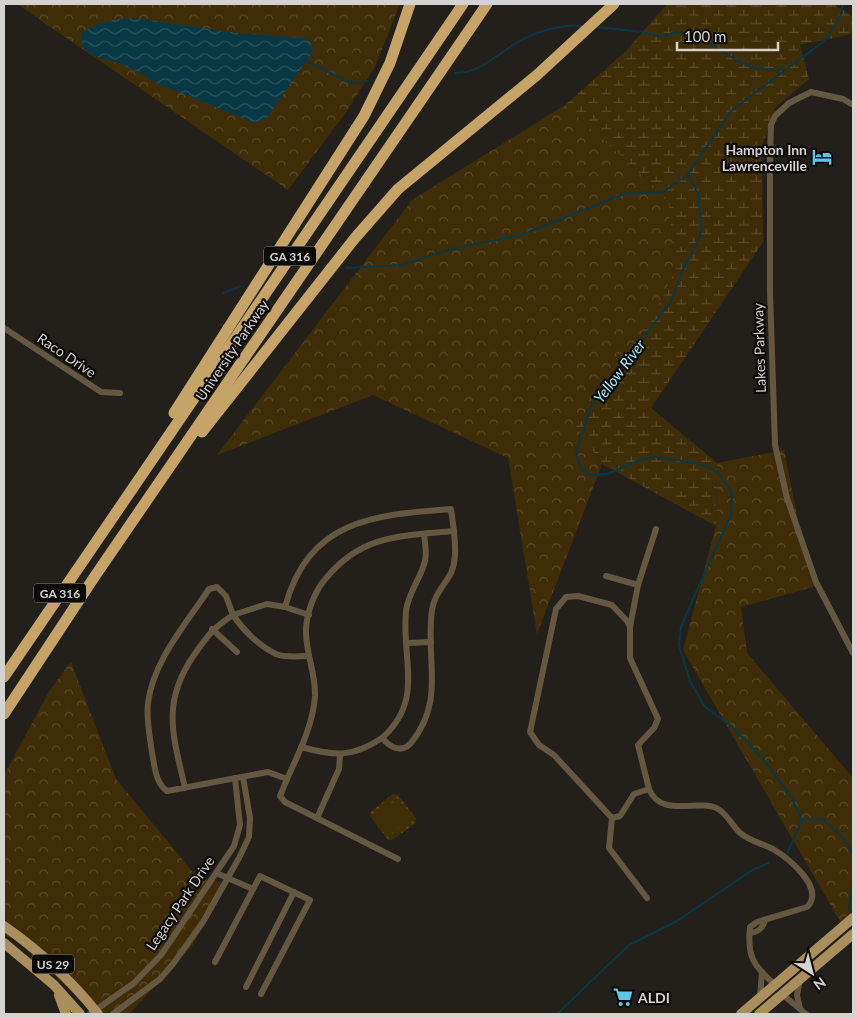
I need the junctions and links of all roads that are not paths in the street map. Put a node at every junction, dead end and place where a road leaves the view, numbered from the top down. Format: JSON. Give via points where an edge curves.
{"nodes":[{"id":1,"x":410,"y":4,"type":"edge"},
{"id":2,"x":464,"y":4,"type":"edge"},
{"id":3,"x":487,"y":4,"type":"edge"},
{"id":4,"x":614,"y":4,"type":"edge"},
{"id":5,"x":853,"y":105,"type":"edge"},
{"id":6,"x":4,"y":328,"type":"edge"},
{"id":7,"x":120,"y":393,"type":"dead end"},
{"id":8,"x":165,"y":474,"type":"junction"},
{"id":9,"x":117,"y":509,"type":"junction"},
{"id":10,"x":656,"y":529,"type":"dead end"},
{"id":11,"x":454,"y":531,"type":"junction"},
{"id":12,"x":424,"y":534,"type":"junction"},
{"id":13,"x":606,"y":576,"type":"dead end"},
{"id":14,"x":638,"y":585,"type":"junction"},
{"id":15,"x":285,"y":607,"type":"junction"},
{"id":16,"x":233,"y":615,"type":"junction"},
{"id":17,"x":308,"y":615,"type":"junction"},
{"id":18,"x":630,"y":627,"type":"junction"},
{"id":19,"x":212,"y":628,"type":"junction"},
{"id":20,"x":408,"y":642,"type":"junction"},
{"id":21,"x":431,"y":642,"type":"junction"},
{"id":22,"x":237,"y":652,"type":"dead end"},
{"id":23,"x":853,"y":653,"type":"edge"},
{"id":24,"x":308,"y":656,"type":"junction"},
{"id":25,"x":4,"y":677,"type":"edge"},
{"id":26,"x":4,"y":714,"type":"edge"},
{"id":27,"x":382,"y":738,"type":"junction"},
{"id":28,"x":301,"y":747,"type":"junction"},
{"id":29,"x":340,"y":756,"type":"junction"},
{"id":30,"x":243,"y":777,"type":"junction"},
{"id":31,"x":234,"y":778,"type":"junction"},
{"id":32,"x":287,"y":779,"type":"junction"},
{"id":33,"x":185,"y":788,"type":"junction"},
{"id":34,"x":649,"y":791,"type":"junction"},
{"id":35,"x":317,"y":818,"type":"junction"},
{"id":36,"x":612,"y":818,"type":"junction"},
{"id":37,"x":398,"y":859,"type":"dead end"},
{"id":38,"x":216,"y":873,"type":"junction"},
{"id":39,"x":228,"y":878,"type":"junction"},
{"id":40,"x":253,"y":889,"type":"junction"},
{"id":41,"x":294,"y":892,"type":"junction"},
{"id":42,"x":647,"y":898,"type":"dead end"},
{"id":43,"x":853,"y":918,"type":"edge"},
{"id":44,"x":4,"y":926,"type":"edge"},
{"id":45,"x":851,"y":936,"type":"edge"},
{"id":46,"x":826,"y":941,"type":"junction"},
{"id":47,"x":4,"y":943,"type":"edge"},
{"id":48,"x":215,"y":962,"type":"dead end"},
{"id":49,"x":762,"y":972,"type":"junction"},
{"id":50,"x":800,"y":980,"type":"junction"},
{"id":51,"x":54,"y":985,"type":"junction"},
{"id":52,"x":774,"y":985,"type":"junction"},
{"id":53,"x":246,"y":987,"type":"dead end"},
{"id":54,"x":261,"y":994,"type":"dead end"},
{"id":55,"x":783,"y":996,"type":"junction"},
{"id":56,"x":760,"y":999,"type":"junction"},
{"id":57,"x":800,"y":1009,"type":"junction"},
{"id":58,"x":94,"y":1013,"type":"edge"},
{"id":59,"x":66,"y":1014,"type":"edge"},
{"id":60,"x":80,"y":1014,"type":"edge"},
{"id":61,"x":114,"y":1014,"type":"edge"},
{"id":62,"x":741,"y":1014,"type":"edge"},
{"id":63,"x":754,"y":1014,"type":"edge"},
{"id":64,"x":759,"y":1014,"type":"edge"},
{"id":65,"x":806,"y":1014,"type":"edge"}],
"edges":[{"from":1,"to":9,"type":"highway","via":[[390,63],[364,116],[131,478]]},
{"from":2,"to":9,"type":"highway","name":"University Parkway","number":"GA 316"},
{"from":3,"to":8,"type":"highway","name":"University Parkway","number":"GA 316"},
{"from":4,"to":8,"type":"highway","via":[[558,57],[417,172],[375,214],[196,440]]},
{"from":5,"to":23,"type":"street","name":"Lakes Parkway","via":[[843,99],[811,92],[789,103],[771,124],[770,292],[775,444],[787,498],[816,582]]},
{"from":6,"to":7,"type":"street","name":"Raco Drive","via":[[101,392]]},
{"from":8,"to":26,"type":"highway","name":"University Parkway","number":"GA 316"},
{"from":9,"to":25,"type":"highway","name":"University Parkway","number":"GA 316"},
{"from":10,"to":14,"type":"street"},
{"from":11,"to":12,"type":"street"},
{"from":11,"to":15,"type":"street","via":[[451,509],[388,514],[352,525],[314,550],[301,566]]},
{"from":11,"to":21,"type":"street","via":[[456,556],[450,573],[436,594],[432,608]]},
{"from":12,"to":17,"type":"street","via":[[395,536],[350,553],[322,582]]},
{"from":12,"to":20,"type":"street","via":[[426,559],[406,611]]},
{"from":13,"to":14,"type":"street"},
{"from":14,"to":18,"type":"street"},
{"from":15,"to":16,"type":"street","via":[[267,604]]},
{"from":15,"to":17,"type":"street"},
{"from":16,"to":19,"type":"street"},
{"from":16,"to":24,"type":"street","via":[[251,636],[276,654]]},
{"from":16,"to":33,"type":"street","via":[[226,596],[217,587],[209,589],[166,653],[153,681],[148,704],[148,729],[156,775],[161,787],[167,791]]},
{"from":17,"to":24,"type":"street"},
{"from":18,"to":34,"type":"street","via":[[630,658],[658,718],[654,728],[638,745]]},
{"from":18,"to":36,"type":"street","via":[[612,606],[578,596],[566,597],[556,609],[530,732]]},
{"from":19,"to":22,"type":"street"},
{"from":19,"to":33,"type":"street","via":[[176,687],[172,714],[174,742]]},
{"from":20,"to":21,"type":"street"},
{"from":20,"to":27,"type":"street","via":[[407,704],[392,729]]},
{"from":21,"to":27,"type":"street","via":[[432,702],[424,724],[408,746],[399,749]]},
{"from":24,"to":28,"type":"street","via":[[315,695],[312,718]]},
{"from":27,"to":29,"type":"street","via":[[368,747]]},
{"from":28,"to":29,"type":"street"},
{"from":28,"to":32,"type":"street"},
{"from":29,"to":35,"type":"street","via":[[339,769]]},
{"from":30,"to":31,"type":"street"},
{"from":30,"to":32,"type":"street","via":[[268,772]]},
{"from":30,"to":39,"type":"street","name":"Legacy Park Drive","via":[[250,818],[249,837]]},
{"from":31,"to":33,"type":"street"},
{"from":31,"to":38,"type":"street","name":"Legacy Park Drive","via":[[240,824],[234,846]]},
{"from":32,"to":35,"type":"street","via":[[280,796],[285,802]]},
{"from":34,"to":36,"type":"street","via":[[634,794],[620,816]]},
{"from":34,"to":49,"type":"street","via":[[664,804],[718,809],[738,831],[771,848],[804,876],[813,895],[812,902],[765,920],[763,926],[750,933],[749,951]]},
{"from":35,"to":37,"type":"street"},
{"from":36,"to":42,"type":"street","via":[[608,848]]},
{"from":38,"to":39,"type":"street"},
{"from":38,"to":58,"type":"street","name":"Legacy Park Drive","via":[[161,955],[134,983]]},
{"from":39,"to":40,"type":"street"},
{"from":39,"to":61,"type":"street","name":"Legacy Park Drive","via":[[203,922],[173,964],[153,985]]},
{"from":40,"to":41,"type":"street","via":[[260,876]]},
{"from":40,"to":48,"type":"street"},
{"from":41,"to":53,"type":"street"},
{"from":41,"to":54,"type":"street","via":[[310,900]]},
{"from":43,"to":46,"type":"main road"},
{"from":44,"to":58,"type":"main road","number":"US 29","via":[[36,948],[72,982]]},
{"from":45,"to":50,"type":"main road"},
{"from":46,"to":52,"type":"main road"},
{"from":46,"to":55,"type":"main road","via":[[826,947],[789,981]]},
{"from":47,"to":51,"type":"main road","number":"US 29"},
{"from":49,"to":52,"type":"street"},
{"from":49,"to":56,"type":"street"},
{"from":50,"to":55,"type":"main road"},
{"from":50,"to":57,"type":"street","via":[[797,995]]},
{"from":51,"to":59,"type":"main road"},
{"from":51,"to":60,"type":"main road","number":"US 29"},
{"from":52,"to":56,"type":"main road"},
{"from":52,"to":63,"type":"main road","via":[[769,1001]]},
{"from":55,"to":57,"type":"street"},
{"from":55,"to":64,"type":"main road"},
{"from":56,"to":62,"type":"main road"},
{"from":57,"to":65,"type":"street"}]}
